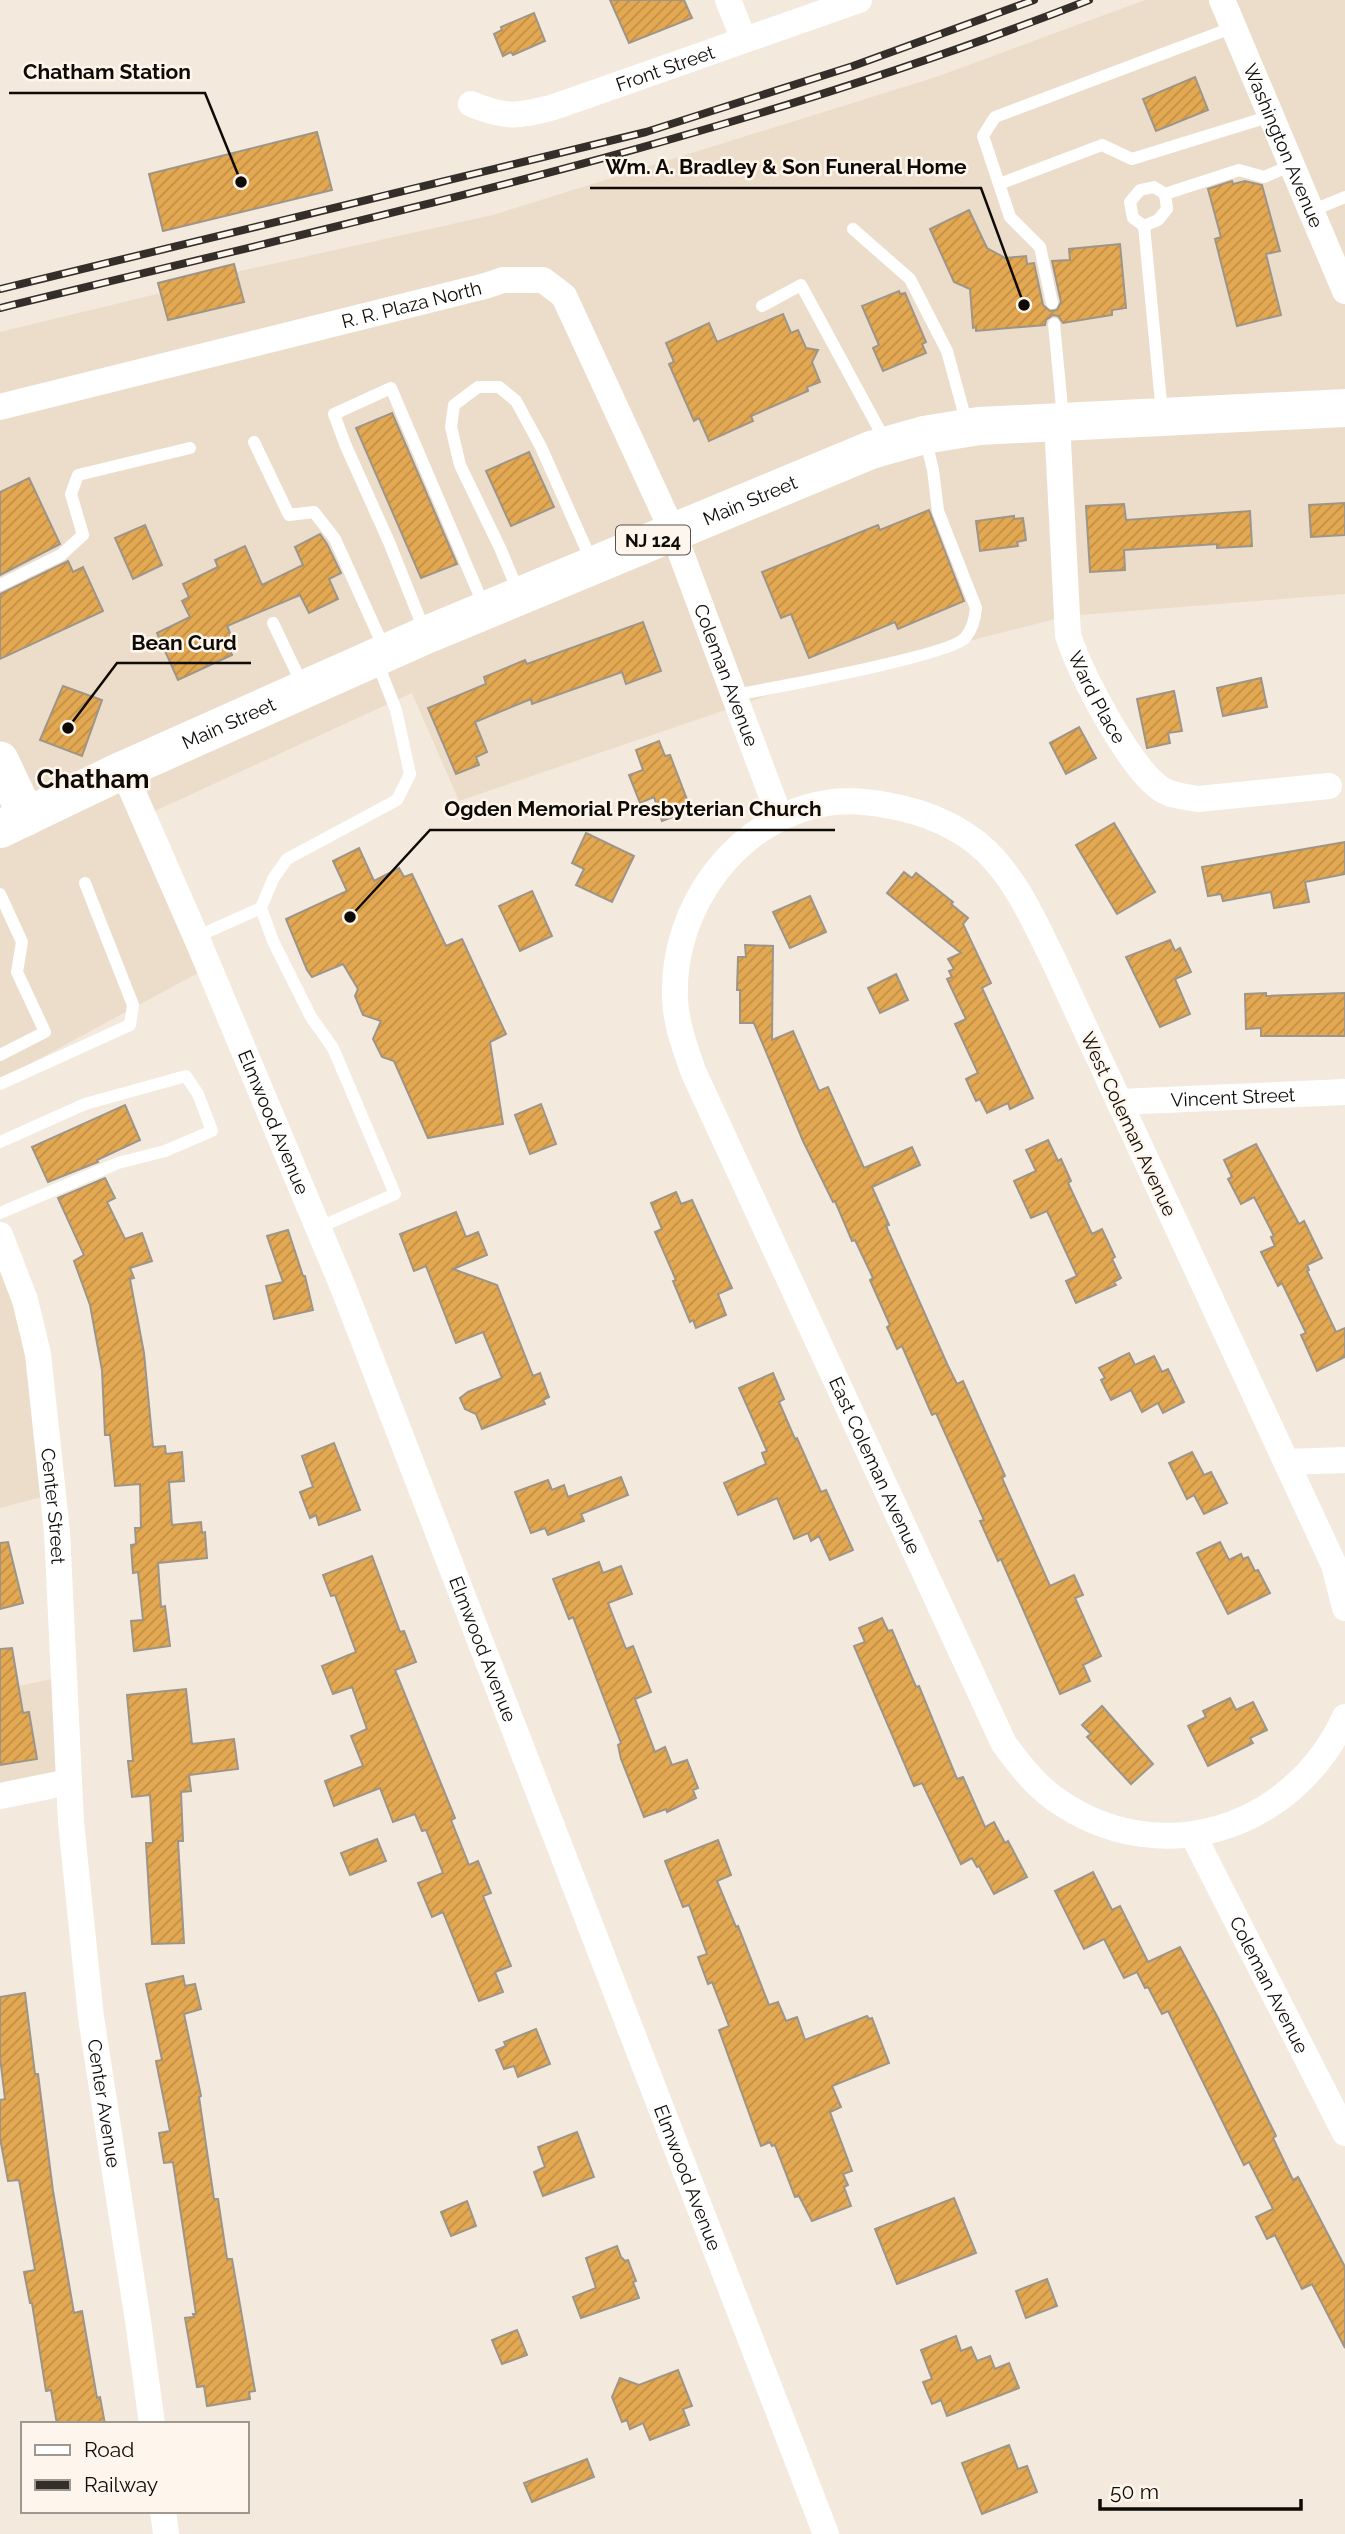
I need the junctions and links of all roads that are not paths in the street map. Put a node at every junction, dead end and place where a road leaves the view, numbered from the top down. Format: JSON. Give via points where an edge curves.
{"nodes":[{"id":1,"x":727,"y":0,"type":"edge"},
{"id":2,"x":859,"y":0,"type":"edge"},
{"id":3,"x":1223,"y":0,"type":"edge"},
{"id":4,"x":1234,"y":27,"type":"junction"},
{"id":5,"x":744,"y":40,"type":"junction"},
{"id":6,"x":471,"y":104,"type":"dead end"},
{"id":7,"x":1271,"y":116,"type":"junction"},
{"id":8,"x":1292,"y":165,"type":"junction"},
{"id":9,"x":999,"y":184,"type":"junction"},
{"id":10,"x":1165,"y":194,"type":"junction"},
{"id":11,"x":1345,"y":197,"type":"edge"},
{"id":12,"x":1311,"y":211,"type":"junction"},
{"id":13,"x":1144,"y":226,"type":"junction"},
{"id":14,"x":853,"y":229,"type":"dead end"},
{"id":15,"x":1345,"y":291,"type":"edge"},
{"id":16,"x":1052,"y":303,"type":"dead end"},
{"id":17,"x":762,"y":306,"type":"dead end"},
{"id":18,"x":1054,"y":324,"type":"dead end"},
{"id":19,"x":0,"y":407,"type":"edge"},
{"id":20,"x":1345,"y":408,"type":"edge"},
{"id":21,"x":1163,"y":417,"type":"junction"},
{"id":22,"x":1060,"y":422,"type":"junction"},
{"id":23,"x":968,"y":428,"type":"junction"},
{"id":24,"x":924,"y":435,"type":"junction"},
{"id":25,"x":254,"y":442,"type":"dead end"},
{"id":26,"x":888,"y":445,"type":"junction"},
{"id":27,"x":190,"y":448,"type":"dead end"},
{"id":28,"x":673,"y":532,"type":"junction"},
{"id":29,"x":593,"y":565,"type":"junction"},
{"id":30,"x":0,"y":585,"type":"edge"},
{"id":31,"x":503,"y":603,"type":"junction"},
{"id":32,"x":273,"y":622,"type":"dead end"},
{"id":33,"x":426,"y":635,"type":"junction"},
{"id":34,"x":381,"y":656,"type":"junction"},
{"id":35,"x":304,"y":690,"type":"junction"},
{"id":36,"x":734,"y":695,"type":"junction"},
{"id":37,"x":0,"y":760,"type":"edge"},
{"id":38,"x":124,"y":770,"type":"junction"},
{"id":39,"x":1329,"y":786,"type":"dead end"},
{"id":40,"x":780,"y":818,"type":"junction"},
{"id":41,"x":14,"y":823,"type":"edge"},
{"id":42,"x":85,"y":883,"type":"dead end"},
{"id":43,"x":0,"y":894,"type":"edge"},
{"id":44,"x":261,"y":908,"type":"junction"},
{"id":45,"x":196,"y":937,"type":"junction"},
{"id":46,"x":0,"y":1055,"type":"edge"},
{"id":47,"x":0,"y":1084,"type":"edge"},
{"id":48,"x":1345,"y":1092,"type":"edge"},
{"id":49,"x":1119,"y":1102,"type":"junction"},
{"id":50,"x":0,"y":1142,"type":"edge"},
{"id":51,"x":0,"y":1213,"type":"edge"},
{"id":52,"x":318,"y":1228,"type":"junction"},
{"id":53,"x":0,"y":1235,"type":"edge"},
{"id":54,"x":1345,"y":1460,"type":"edge"},
{"id":55,"x":1286,"y":1462,"type":"junction"},
{"id":56,"x":1345,"y":1608,"type":"edge"},
{"id":57,"x":1345,"y":1717,"type":"edge"},
{"id":58,"x":69,"y":1783,"type":"junction"},
{"id":59,"x":0,"y":1797,"type":"edge"},
{"id":60,"x":1193,"y":1835,"type":"junction"},
{"id":61,"x":1345,"y":2133,"type":"edge"},
{"id":62,"x":152,"y":2422,"type":"edge"},
{"id":63,"x":163,"y":2513,"type":"edge"},
{"id":64,"x":166,"y":2534,"type":"edge"},
{"id":65,"x":826,"y":2534,"type":"edge"}],
"edges":[{"from":1,"to":5,"type":"street"},
{"from":2,"to":5,"type":"street","name":"Front Street"},
{"from":3,"to":4,"type":"street","name":"Washington Avenue"},
{"from":4,"to":7,"type":"street","name":"Washington Avenue"},
{"from":4,"to":9,"type":"lane","via":[[995,117],[983,136]]},
{"from":5,"to":6,"type":"street","name":"Front Street","via":[[522,116],[496,114]]},
{"from":7,"to":8,"type":"street","name":"Washington Avenue"},
{"from":7,"to":9,"type":"lane","via":[[1132,159],[1102,145]]},
{"from":8,"to":10,"type":"lane","via":[[1264,177],[1239,170]]},
{"from":8,"to":12,"type":"street","name":"Washington Avenue"},
{"from":9,"to":16,"type":"lane","via":[[1010,217],[1040,247]]},
{"from":10,"to":13,"type":"lane","via":[[1167,209]]},
{"from":10,"to":13,"type":"lane","via":[[1154,187],[1140,190],[1130,202],[1133,218]]},
{"from":11,"to":12,"type":"lane"},
{"from":12,"to":15,"type":"street","name":"Washington Avenue"},
{"from":13,"to":21,"type":"lane"},
{"from":14,"to":23,"type":"lane","via":[[910,279],[947,351]]},
{"from":17,"to":26,"type":"lane","via":[[801,285]]},
{"from":18,"to":22,"type":"lane"},
{"from":19,"to":28,"type":"street","name":"R. R. Plaza North","via":[[503,280],[543,280],[565,296]]},
{"from":20,"to":21,"type":"main road","name":"Main Street","number":"NJ 124"},
{"from":21,"to":22,"type":"main road","name":"Main Street","number":"NJ 124"},
{"from":22,"to":23,"type":"main road","name":"Main Street","number":"NJ 124"},
{"from":22,"to":39,"type":"street","name":"Ward Place","via":[[1068,635],[1080,668],[1140,766],[1161,789],[1198,799]]},
{"from":23,"to":24,"type":"main road","name":"Main Street","number":"NJ 124"},
{"from":24,"to":26,"type":"main road","name":"Main Street","number":"NJ 124"},
{"from":24,"to":36,"type":"lane","via":[[938,511],[976,608],[974,623],[964,639],[933,652]]},
{"from":25,"to":34,"type":"lane","via":[[289,515],[314,512],[335,539]]},
{"from":26,"to":28,"type":"main road","name":"Main Street","number":"NJ 124"},
{"from":27,"to":30,"type":"lane","via":[[78,475],[71,494],[83,534],[61,555]]},
{"from":28,"to":29,"type":"main road","name":"Main Street","number":"NJ 124"},
{"from":28,"to":36,"type":"street","name":"Coleman Avenue"},
{"from":29,"to":31,"type":"main road","name":"Main Street","number":"NJ 124"},
{"from":29,"to":31,"type":"lane","via":[[516,401],[499,387],[478,387],[454,405],[451,428],[460,465],[500,548]]},
{"from":31,"to":33,"type":"main road","name":"Main Street","number":"NJ 124"},
{"from":31,"to":33,"type":"lane","via":[[391,388],[334,414]]},
{"from":32,"to":35,"type":"lane"},
{"from":33,"to":34,"type":"main road","name":"Main Street","number":"NJ 124"},
{"from":34,"to":35,"type":"main road","name":"Main Street","number":"NJ 124"},
{"from":34,"to":44,"type":"lane","via":[[410,775],[397,800],[287,859],[272,879]]},
{"from":35,"to":38,"type":"main road","name":"Main Street","number":"NJ 124"},
{"from":36,"to":40,"type":"street","name":"Coleman Avenue"},
{"from":37,"to":41,"type":"main road"},
{"from":38,"to":41,"type":"main road","name":"Main Street","number":"NJ 124"},
{"from":38,"to":45,"type":"street","name":"Elmwood Avenue"},
{"from":40,"to":49,"type":"street","name":"West Coleman Avenue","via":[[833,802],[870,802],[906,808],[941,821],[972,840],[1021,895]]},
{"from":40,"to":60,"type":"street","name":"East Coleman Avenue","via":[[748,838],[722,864],[692,910],[676,963],[675,1000],[680,1036],[693,1070],[1004,1744],[1027,1774],[1086,1817],[1120,1830],[1156,1836]]},
{"from":42,"to":47,"type":"lane","via":[[132,1004],[130,1026]]},
{"from":43,"to":46,"type":"lane","via":[[22,942],[17,972],[45,1032]]},
{"from":44,"to":45,"type":"lane"},
{"from":44,"to":52,"type":"lane","via":[[311,1017],[333,1048],[395,1194]]},
{"from":45,"to":52,"type":"street","name":"Elmwood Avenue"},
{"from":48,"to":49,"type":"street","name":"Vincent Street"},
{"from":49,"to":55,"type":"street","name":"West Coleman Avenue"},
{"from":50,"to":51,"type":"lane","via":[[85,1104],[186,1076],[212,1131],[165,1151],[118,1163]]},
{"from":52,"to":65,"type":"street","name":"Elmwood Avenue"},
{"from":53,"to":58,"type":"street","name":"Center Street","via":[[25,1300],[38,1354],[57,1532]]},
{"from":54,"to":55,"type":"street"},
{"from":55,"to":56,"type":"street","name":"West Coleman Avenue","via":[[1334,1565]]},
{"from":57,"to":60,"type":"street","name":"East Coleman Avenue","via":[[1317,1762],[1292,1790],[1229,1827]]},
{"from":58,"to":59,"type":"street"},
{"from":58,"to":62,"type":"street","name":"Center Avenue","via":[[91,2017]]},
{"from":60,"to":61,"type":"street","name":"Coleman Avenue"},
{"from":63,"to":64,"type":"street"}]}
